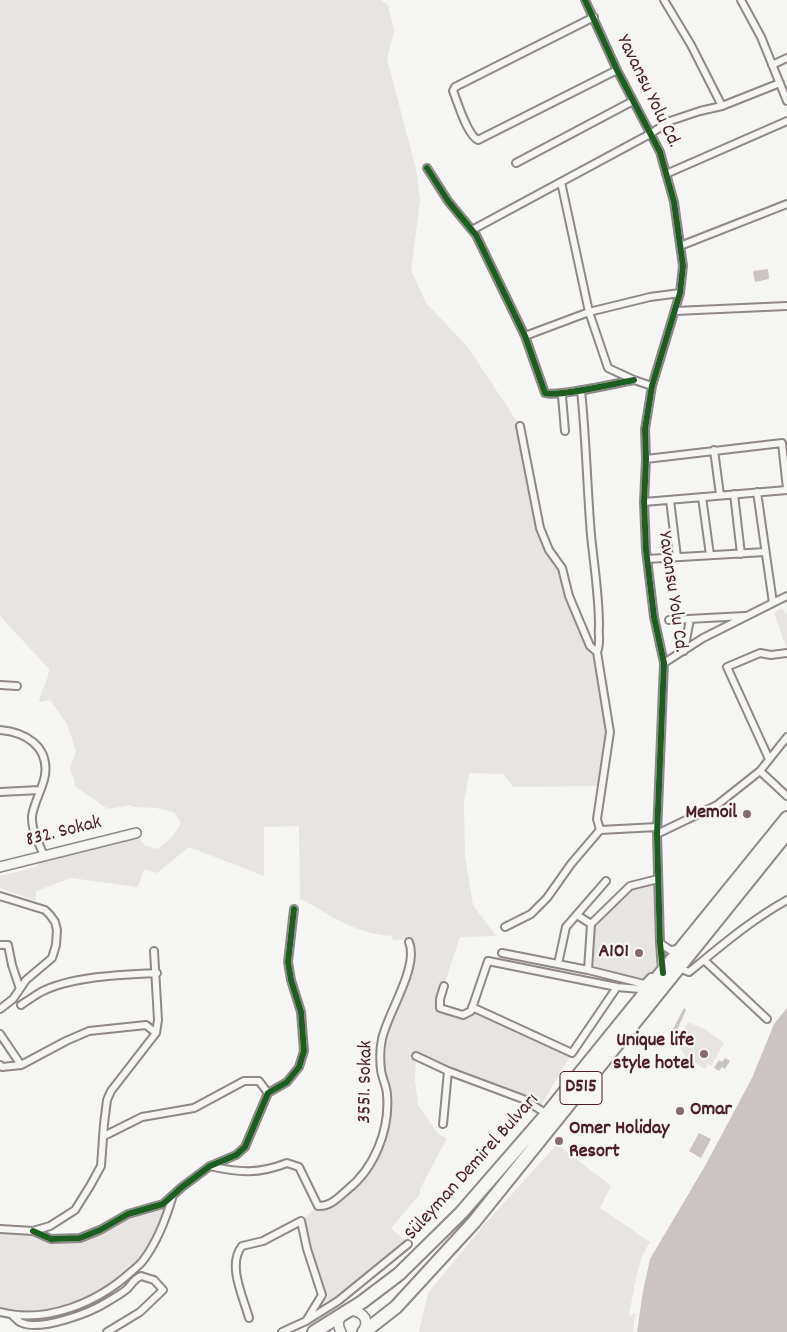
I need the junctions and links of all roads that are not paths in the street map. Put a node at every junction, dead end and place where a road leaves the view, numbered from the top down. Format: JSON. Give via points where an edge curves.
{"nodes":[{"id":1,"x":664,"y":0,"type":"edge"},
{"id":2,"x":742,"y":0,"type":"edge"},
{"id":3,"x":587,"y":1,"type":"edge"},
{"id":4,"x":594,"y":17,"type":"junction"},
{"id":5,"x":787,"y":58,"type":"edge"},
{"id":6,"x":772,"y":65,"type":"junction"},
{"id":7,"x":617,"y":70,"type":"junction"},
{"id":8,"x":780,"y":83,"type":"junction"},
{"id":9,"x":633,"y":101,"type":"junction"},
{"id":10,"x":787,"y":101,"type":"edge"},
{"id":11,"x":722,"y":106,"type":"junction"},
{"id":12,"x":787,"y":121,"type":"edge"},
{"id":13,"x":650,"y":134,"type":"junction"},
{"id":14,"x":516,"y":163,"type":"dead end"},
{"id":15,"x":427,"y":168,"type":"dead end"},
{"id":16,"x":666,"y":174,"type":"junction"},
{"id":17,"x":561,"y":182,"type":"junction"},
{"id":18,"x":787,"y":204,"type":"edge"},
{"id":19,"x":472,"y":230,"type":"junction"},
{"id":20,"x":680,"y":246,"type":"junction"},
{"id":21,"x":680,"y":293,"type":"junction"},
{"id":22,"x":787,"y":306,"type":"edge"},
{"id":23,"x":675,"y":310,"type":"junction"},
{"id":24,"x":589,"y":312,"type":"junction"},
{"id":25,"x":525,"y":336,"type":"junction"},
{"id":26,"x":634,"y":380,"type":"junction"},
{"id":27,"x":652,"y":386,"type":"junction"},
{"id":28,"x":582,"y":390,"type":"junction"},
{"id":29,"x":564,"y":392,"type":"junction"},
{"id":30,"x":520,"y":426,"type":"dead end"},
{"id":31,"x":566,"y":432,"type":"dead end"},
{"id":32,"x":714,"y":450,"type":"junction"},
{"id":33,"x":646,"y":459,"type":"junction"},
{"id":34,"x":787,"y":490,"type":"edge"},
{"id":35,"x":756,"y":492,"type":"junction"},
{"id":36,"x":734,"y":494,"type":"junction"},
{"id":37,"x":720,"y":495,"type":"junction"},
{"id":38,"x":702,"y":497,"type":"junction"},
{"id":39,"x":670,"y":500,"type":"junction"},
{"id":40,"x":644,"y":502,"type":"junction"},
{"id":41,"x":765,"y":552,"type":"junction"},
{"id":42,"x":741,"y":554,"type":"junction"},
{"id":43,"x":710,"y":555,"type":"junction"},
{"id":44,"x":677,"y":557,"type":"junction"},
{"id":45,"x":648,"y":559,"type":"junction"},
{"id":46,"x":787,"y":596,"type":"edge"},
{"id":47,"x":773,"y":603,"type":"junction"},
{"id":48,"x":748,"y":616,"type":"junction"},
{"id":49,"x":690,"y":619,"type":"junction"},
{"id":50,"x":669,"y":620,"type":"dead end"},
{"id":51,"x":684,"y":651,"type":"junction"},
{"id":52,"x":597,"y":652,"type":"junction"},
{"id":53,"x":787,"y":653,"type":"edge"},
{"id":54,"x":664,"y":663,"type":"junction"},
{"id":55,"x":0,"y":685,"type":"edge"},
{"id":56,"x":17,"y":686,"type":"dead end"},
{"id":57,"x":0,"y":730,"type":"edge"},
{"id":58,"x":787,"y":737,"type":"edge"},
{"id":59,"x":769,"y":758,"type":"junction"},
{"id":60,"x":760,"y":771,"type":"junction"},
{"id":61,"x":39,"y":790,"type":"junction"},
{"id":62,"x":0,"y":792,"type":"edge"},
{"id":63,"x":787,"y":796,"type":"edge"},
{"id":64,"x":787,"y":818,"type":"edge"},
{"id":65,"x":600,"y":830,"type":"junction"},
{"id":66,"x":657,"y":830,"type":"junction"},
{"id":67,"x":136,"y":833,"type":"dead end"},
{"id":68,"x":787,"y":833,"type":"edge"},
{"id":69,"x":44,"y":856,"type":"junction"},
{"id":70,"x":0,"y":867,"type":"edge"},
{"id":71,"x":658,"y":879,"type":"junction"},
{"id":72,"x":606,"y":881,"type":"dead end"},
{"id":73,"x":0,"y":896,"type":"edge"},
{"id":74,"x":787,"y":900,"type":"edge"},
{"id":75,"x":294,"y":909,"type":"dead end"},
{"id":76,"x":577,"y":915,"type":"junction"},
{"id":77,"x":591,"y":924,"type":"junction"},
{"id":78,"x":505,"y":927,"type":"dead end"},
{"id":79,"x":409,"y":942,"type":"dead end"},
{"id":80,"x":660,"y":943,"type":"junction"},
{"id":81,"x":0,"y":945,"type":"edge"},
{"id":82,"x":682,"y":949,"type":"junction"},
{"id":83,"x":154,"y":951,"type":"dead end"},
{"id":84,"x":502,"y":953,"type":"dead end"},
{"id":85,"x":704,"y":960,"type":"junction"},
{"id":86,"x":558,"y":964,"type":"junction"},
{"id":87,"x":662,"y":967,"type":"junction"},
{"id":88,"x":679,"y":968,"type":"junction"},
{"id":89,"x":588,"y":970,"type":"junction"},
{"id":90,"x":157,"y":973,"type":"junction"},
{"id":91,"x":644,"y":984,"type":"junction"},
{"id":92,"x":444,"y":986,"type":"dead end"},
{"id":93,"x":617,"y":987,"type":"junction"},
{"id":94,"x":20,"y":989,"type":"junction"},
{"id":95,"x":21,"y":1005,"type":"dead end"},
{"id":96,"x":472,"y":1007,"type":"junction"},
{"id":97,"x":0,"y":1009,"type":"edge"},
{"id":98,"x":767,"y":1018,"type":"dead end"},
{"id":99,"x":156,"y":1033,"type":"junction"},
{"id":100,"x":0,"y":1034,"type":"edge"},
{"id":101,"x":416,"y":1056,"type":"dead end"},
{"id":102,"x":0,"y":1064,"type":"edge"},
{"id":103,"x":21,"y":1065,"type":"junction"},
{"id":104,"x":448,"y":1071,"type":"junction"},
{"id":105,"x":268,"y":1093,"type":"junction"},
{"id":106,"x":547,"y":1114,"type":"junction"},
{"id":107,"x":443,"y":1124,"type":"dead end"},
{"id":108,"x":104,"y":1136,"type":"junction"},
{"id":109,"x":210,"y":1166,"type":"junction"},
{"id":110,"x":174,"y":1194,"type":"junction"},
{"id":111,"x":45,"y":1228,"type":"junction"},
{"id":112,"x":0,"y":1229,"type":"edge"},
{"id":113,"x":33,"y":1231,"type":"junction"},
{"id":114,"x":45,"y":1237,"type":"junction"},
{"id":115,"x":408,"y":1244,"type":"dead end"},
{"id":116,"x":0,"y":1312,"type":"edge"},
{"id":117,"x":344,"y":1313,"type":"junction"},
{"id":118,"x":13,"y":1316,"type":"junction"},
{"id":119,"x":248,"y":1318,"type":"dead end"},
{"id":120,"x":306,"y":1321,"type":"junction"},
{"id":121,"x":367,"y":1328,"type":"edge"},
{"id":122,"x":107,"y":1332,"type":"edge"},
{"id":123,"x":282,"y":1332,"type":"edge"},
{"id":124,"x":314,"y":1332,"type":"edge"},
{"id":125,"x":341,"y":1332,"type":"edge"}],
"edges":[{"from":1,"to":11,"type":"street"},
{"from":2,"to":6,"type":"street"},
{"from":3,"to":4,"type":"street","name":"Yavansu Yolu Cd."},
{"from":4,"to":7,"type":"street","name":"Yavansu Yolu Cd."},
{"from":4,"to":7,"type":"street","via":[[455,87],[453,90],[466,124],[474,139],[478,140]]},
{"from":5,"to":6,"type":"street"},
{"from":6,"to":8,"type":"street"},
{"from":7,"to":9,"type":"street","name":"Yavansu Yolu Cd."},
{"from":8,"to":10,"type":"street"},
{"from":8,"to":11,"type":"street"},
{"from":9,"to":13,"type":"street","name":"Yavansu Yolu Cd."},
{"from":9,"to":14,"type":"street"},
{"from":11,"to":13,"type":"street","via":[[670,121]]},
{"from":12,"to":16,"type":"street"},
{"from":13,"to":16,"type":"street","name":"Yavansu Yolu Cd.","via":[[660,152]]},
{"from":13,"to":17,"type":"street"},
{"from":15,"to":19,"type":"street"},
{"from":16,"to":20,"type":"street","name":"Yavansu Yolu Cd.","via":[[674,202]]},
{"from":17,"to":19,"type":"street"},
{"from":17,"to":24,"type":"street"},
{"from":18,"to":20,"type":"street"},
{"from":19,"to":25,"type":"street"},
{"from":20,"to":21,"type":"street","name":"Yavansu Yolu Cd.","via":[[683,266]]},
{"from":21,"to":23,"type":"street","name":"Yavansu Yolu Cd."},
{"from":21,"to":24,"type":"street"},
{"from":22,"to":23,"type":"street"},
{"from":23,"to":27,"type":"street","name":"Yavansu Yolu Cd."},
{"from":24,"to":25,"type":"street"},
{"from":24,"to":26,"type":"street","via":[[608,368]]},
{"from":25,"to":29,"type":"street","via":[[546,393]]},
{"from":26,"to":27,"type":"street"},
{"from":26,"to":28,"type":"street"},
{"from":27,"to":33,"type":"street","name":"Yavansu Yolu Cd.","via":[[645,429]]},
{"from":28,"to":29,"type":"street"},
{"from":28,"to":52,"type":"street","via":[[599,597],[600,644]]},
{"from":29,"to":31,"type":"street"},
{"from":30,"to":52,"type":"street","via":[[540,528],[549,550],[562,568],[569,596],[590,646]]},
{"from":32,"to":33,"type":"street"},
{"from":32,"to":34,"type":"street","via":[[782,443]]},
{"from":32,"to":37,"type":"street"},
{"from":33,"to":40,"type":"street","name":"Yavansu Yolu Cd."},
{"from":34,"to":35,"type":"street"},
{"from":35,"to":36,"type":"street"},
{"from":35,"to":41,"type":"street"},
{"from":36,"to":37,"type":"street"},
{"from":36,"to":42,"type":"street"},
{"from":37,"to":38,"type":"street"},
{"from":38,"to":39,"type":"street"},
{"from":38,"to":43,"type":"street"},
{"from":39,"to":40,"type":"street"},
{"from":39,"to":44,"type":"street"},
{"from":40,"to":45,"type":"street","name":"Yavansu Yolu Cd."},
{"from":41,"to":42,"type":"street"},
{"from":41,"to":47,"type":"street"},
{"from":42,"to":43,"type":"street"},
{"from":43,"to":44,"type":"street"},
{"from":44,"to":45,"type":"street"},
{"from":45,"to":54,"type":"street","name":"Yavansu Yolu Cd.","via":[[654,617]]},
{"from":46,"to":47,"type":"street"},
{"from":47,"to":48,"type":"street"},
{"from":48,"to":49,"type":"street"},
{"from":48,"to":51,"type":"street"},
{"from":49,"to":50,"type":"street"},
{"from":49,"to":51,"type":"street"},
{"from":51,"to":54,"type":"street"},
{"from":52,"to":65,"type":"street","via":[[610,732],[597,819]]},
{"from":53,"to":59,"type":"street","via":[[760,653],[727,666]]},
{"from":54,"to":66,"type":"street","name":"Yavansu Yolu Cd."},
{"from":55,"to":56,"type":"street"},
{"from":57,"to":61,"type":"street","via":[[12,731],[32,740],[44,757],[45,776]]},
{"from":58,"to":59,"type":"street"},
{"from":59,"to":60,"type":"street"},
{"from":60,"to":63,"type":"street"},
{"from":60,"to":66,"type":"street","via":[[717,805]]},
{"from":61,"to":62,"type":"street"},
{"from":61,"to":69,"type":"street","via":[[32,815],[33,829]]},
{"from":64,"to":82,"type":"highway","name":"Süleyman Demirel Bulvarı","number":"D515"},
{"from":65,"to":66,"type":"street"},
{"from":65,"to":78,"type":"street","via":[[547,898],[531,914]]},
{"from":66,"to":71,"type":"street","name":"Yavansu Yolu Cd."},
{"from":67,"to":69,"type":"street","name":"832. Sokak"},
{"from":68,"to":88,"type":"highway","name":"Süleyman Demirel Bulvarı","number":"D515"},
{"from":69,"to":70,"type":"street","name":"832. Sokak"},
{"from":71,"to":77,"type":"street","via":[[630,886]]},
{"from":71,"to":80,"type":"street","name":"Yavansu Yolu Cd."},
{"from":72,"to":76,"type":"street"},
{"from":73,"to":94,"type":"street","via":[[45,910],[55,922],[57,937],[52,958]]},
{"from":74,"to":85,"type":"street","via":[[744,927]]},
{"from":75,"to":105,"type":"street","via":[[288,962],[301,1012],[304,1051],[299,1067],[286,1082]]},
{"from":76,"to":77,"type":"street"},
{"from":76,"to":86,"type":"street","via":[[566,927]]},
{"from":77,"to":89,"type":"street"},
{"from":79,"to":109,"type":"street","name":"3551. Sokak","via":[[411,963],[382,1040],[381,1069],[387,1095],[382,1138],[366,1172],[324,1207],[318,1206],[299,1167],[288,1163],[256,1172]]},
{"from":80,"to":82,"type":"street","via":[[670,950]]},
{"from":80,"to":87,"type":"street","name":"Yavansu Yolu Cd."},
{"from":81,"to":94,"type":"street","via":[[8,945]]},
{"from":82,"to":87,"type":"highway","name":"Süleyman Demirel Bulvarı","number":"D515"},
{"from":83,"to":90,"type":"street"},
{"from":84,"to":86,"type":"street"},
{"from":85,"to":88,"type":"street","via":[[690,972]]},
{"from":85,"to":98,"type":"street"},
{"from":86,"to":89,"type":"street"},
{"from":87,"to":91,"type":"street"},
{"from":87,"to":106,"type":"highway","name":"Süleyman Demirel Bulvarı","number":"D515"},
{"from":88,"to":121,"type":"highway","name":"Süleyman Demirel Bulvarı","number":"D515","via":[[474,1222],[396,1307]]},
{"from":89,"to":91,"type":"street"},
{"from":90,"to":95,"type":"street","via":[[108,976],[69,983],[42,992]]},
{"from":90,"to":99,"type":"street"},
{"from":91,"to":93,"type":"street","via":[[640,989]]},
{"from":92,"to":96,"type":"street","via":[[440,1008],[464,1015]]},
{"from":93,"to":96,"type":"street","via":[[488,961]]},
{"from":93,"to":96,"type":"street","via":[[572,1053]]},
{"from":94,"to":97,"type":"street"},
{"from":99,"to":103,"type":"street","via":[[146,1025],[89,1031]]},
{"from":99,"to":108,"type":"street","via":[[111,1091],[107,1100]]},
{"from":100,"to":103,"type":"street"},
{"from":101,"to":104,"type":"street"},
{"from":102,"to":103,"type":"street","via":[[2,1067]]},
{"from":104,"to":106,"type":"street","via":[[523,1099]]},
{"from":104,"to":107,"type":"street"},
{"from":105,"to":108,"type":"street","via":[[259,1082],[244,1081],[194,1108],[142,1117]]},
{"from":105,"to":109,"type":"street","via":[[245,1147],[236,1155]]},
{"from":106,"to":117,"type":"highway","name":"Süleyman Demirel Bulvarı","number":"D515","via":[[465,1209],[420,1255],[379,1290]]},
{"from":108,"to":111,"type":"street","via":[[101,1166],[75,1210]]},
{"from":109,"to":110,"type":"street"},
{"from":110,"to":114,"type":"street","via":[[163,1204],[128,1214],[80,1238],[51,1240]]},
{"from":110,"to":118,"type":"street","via":[[158,1234],[142,1262],[122,1281],[94,1299],[65,1310]]},
{"from":111,"to":113,"type":"street"},
{"from":111,"to":114,"type":"street"},
{"from":112,"to":113,"type":"street"},
{"from":113,"to":114,"type":"street"},
{"from":115,"to":120,"type":"street","via":[[338,1301]]},
{"from":116,"to":118,"type":"street"},
{"from":117,"to":121,"type":"street","via":[[357,1311]]},
{"from":117,"to":124,"type":"highway","name":"Süleyman Demirel Bulvarı","number":"D515"},
{"from":117,"to":125,"type":"street","via":[[338,1323]]},
{"from":118,"to":122,"type":"street","via":[[20,1323],[31,1325],[82,1315],[107,1302],[141,1276],[154,1280],[163,1290],[140,1312]]},
{"from":119,"to":120,"type":"street","via":[[237,1274],[237,1253],[242,1246],[263,1241],[301,1221],[322,1295]]},
{"from":120,"to":123,"type":"street"}]}
